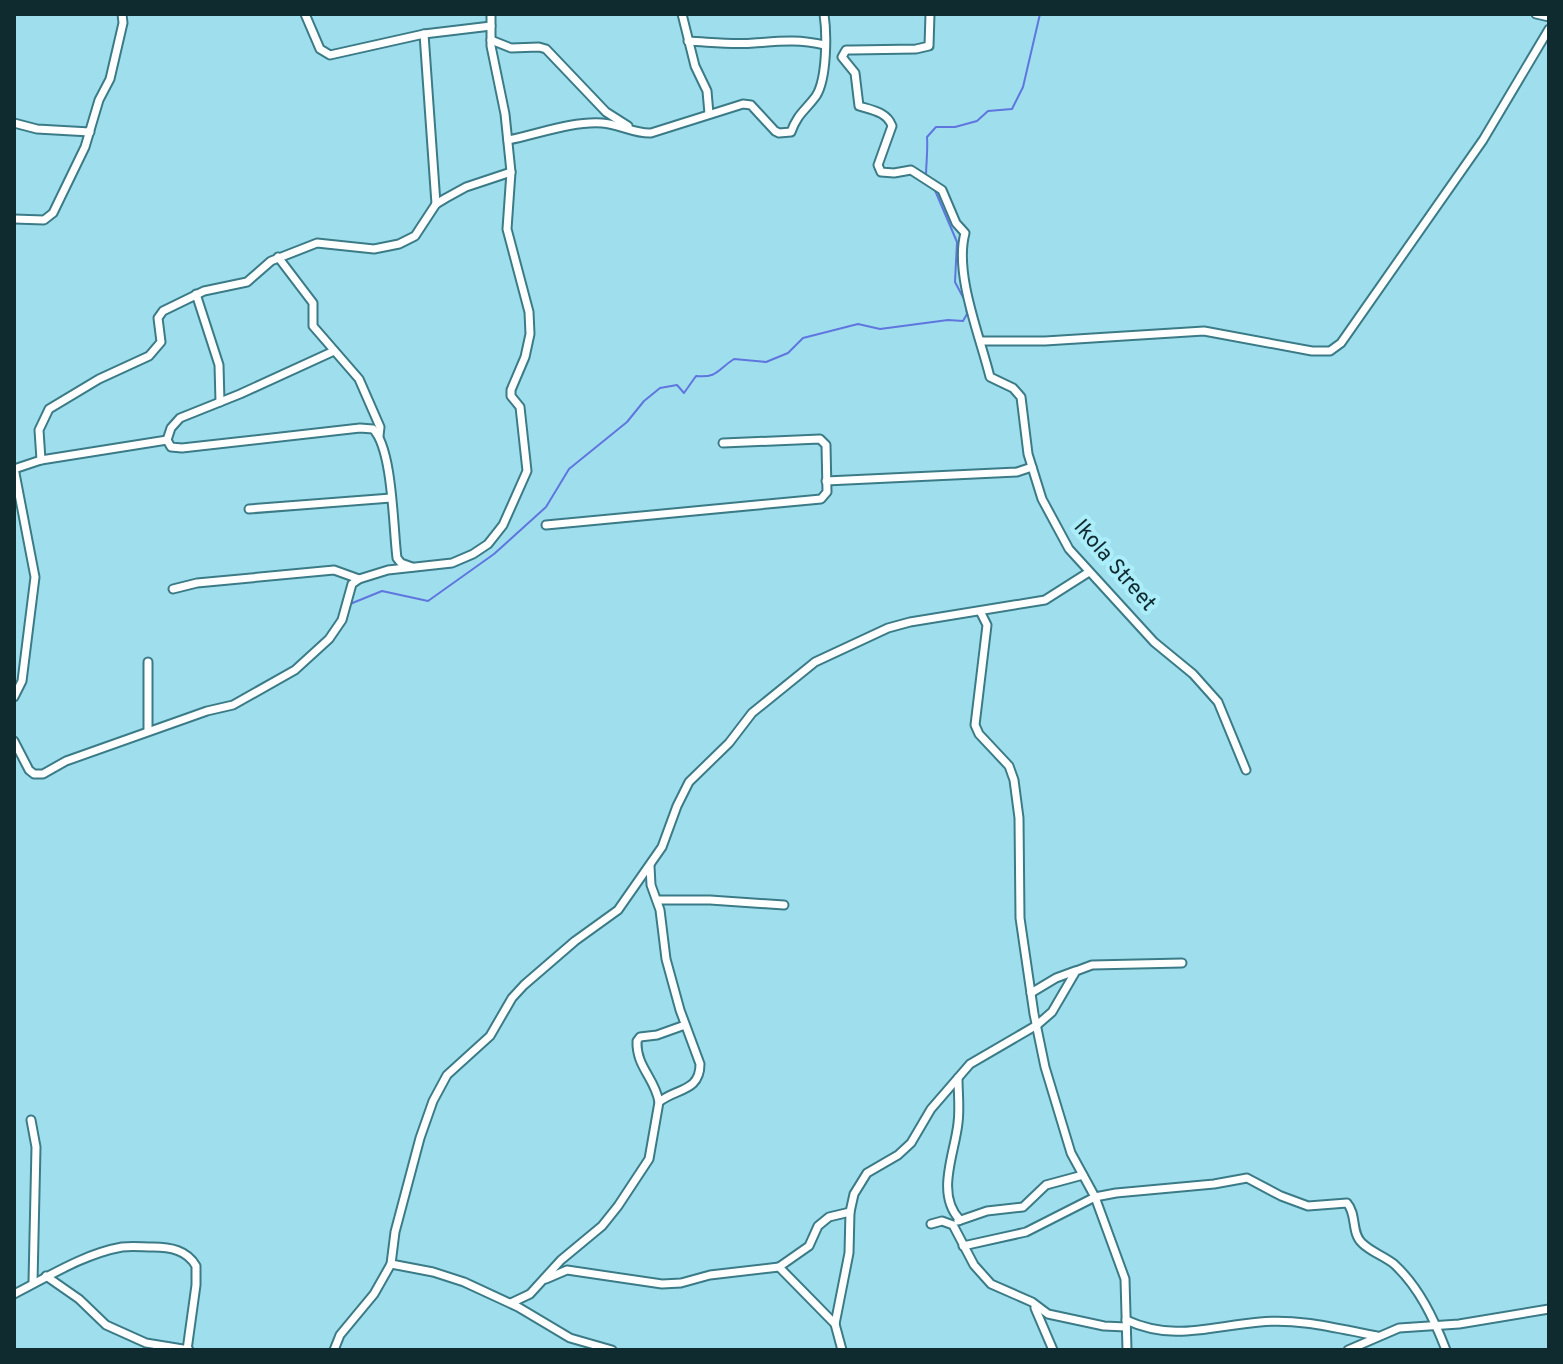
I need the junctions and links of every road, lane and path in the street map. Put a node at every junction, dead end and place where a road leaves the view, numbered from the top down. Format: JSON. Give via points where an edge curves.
{"nodes":[{"id":1,"x":122,"y":14,"type":"edge"},
{"id":2,"x":305,"y":14,"type":"edge"},
{"id":3,"x":491,"y":14,"type":"edge"},
{"id":4,"x":682,"y":14,"type":"edge"},
{"id":5,"x":824,"y":14,"type":"edge"},
{"id":6,"x":930,"y":14,"type":"edge"},
{"id":7,"x":1536,"y":14,"type":"edge"},
{"id":8,"x":1549,"y":17,"type":"edge"},
{"id":9,"x":491,"y":26,"type":"junction"},
{"id":10,"x":1549,"y":29,"type":"edge"},
{"id":11,"x":424,"y":34,"type":"junction"},
{"id":12,"x":491,"y":40,"type":"junction"},
{"id":13,"x":688,"y":41,"type":"junction"},
{"id":14,"x":825,"y":45,"type":"junction"},
{"id":15,"x":709,"y":114,"type":"junction"},
{"id":16,"x":14,"y":123,"type":"edge"},
{"id":17,"x":634,"y":130,"type":"junction"},
{"id":18,"x":90,"y":132,"type":"junction"},
{"id":19,"x":508,"y":140,"type":"junction"},
{"id":20,"x":511,"y":172,"type":"junction"},
{"id":21,"x":436,"y":204,"type":"junction"},
{"id":22,"x":15,"y":218,"type":"edge"},
{"id":23,"x":278,"y":257,"type":"junction"},
{"id":24,"x":196,"y":294,"type":"junction"},
{"id":25,"x":981,"y":341,"type":"junction"},
{"id":26,"x":334,"y":351,"type":"junction"},
{"id":27,"x":220,"y":402,"type":"junction"},
{"id":28,"x":379,"y":436,"type":"junction"},
{"id":29,"x":167,"y":440,"type":"junction"},
{"id":30,"x":723,"y":443,"type":"dead end"},
{"id":31,"x":41,"y":460,"type":"junction"},
{"id":32,"x":1032,"y":467,"type":"junction"},
{"id":33,"x":14,"y":468,"type":"edge"},
{"id":34,"x":826,"y":481,"type":"junction"},
{"id":35,"x":391,"y":498,"type":"junction"},
{"id":36,"x":249,"y":509,"type":"dead end"},
{"id":37,"x":546,"y":525,"type":"dead end"},
{"id":38,"x":414,"y":567,"type":"junction"},
{"id":39,"x":1089,"y":572,"type":"junction"},
{"id":40,"x":359,"y":579,"type":"junction"},
{"id":41,"x":173,"y":589,"type":"dead end"},
{"id":42,"x":981,"y":613,"type":"junction"},
{"id":43,"x":148,"y":662,"type":"dead end"},
{"id":44,"x":14,"y":697,"type":"edge"},
{"id":45,"x":148,"y":731,"type":"junction"},
{"id":46,"x":14,"y":741,"type":"edge"},
{"id":47,"x":1246,"y":770,"type":"dead end"},
{"id":48,"x":650,"y":866,"type":"junction"},
{"id":49,"x":657,"y":900,"type":"junction"},
{"id":50,"x":784,"y":905,"type":"dead end"},
{"id":51,"x":1182,"y":963,"type":"dead end"},
{"id":52,"x":1076,"y":971,"type":"junction"},
{"id":53,"x":1031,"y":993,"type":"junction"},
{"id":54,"x":685,"y":1025,"type":"junction"},
{"id":55,"x":1037,"y":1025,"type":"junction"},
{"id":56,"x":958,"y":1078,"type":"junction"},
{"id":57,"x":659,"y":1102,"type":"junction"},
{"id":58,"x":31,"y":1120,"type":"dead end"},
{"id":59,"x":1083,"y":1175,"type":"junction"},
{"id":60,"x":1095,"y":1197,"type":"junction"},
{"id":61,"x":850,"y":1212,"type":"junction"},
{"id":62,"x":957,"y":1222,"type":"junction"},
{"id":63,"x":931,"y":1224,"type":"dead end"},
{"id":64,"x":963,"y":1246,"type":"junction"},
{"id":65,"x":391,"y":1264,"type":"junction"},
{"id":66,"x":779,"y":1267,"type":"junction"},
{"id":67,"x":46,"y":1276,"type":"junction"},
{"id":68,"x":542,"y":1280,"type":"junction"},
{"id":69,"x":33,"y":1282,"type":"junction"},
{"id":70,"x":14,"y":1294,"type":"edge"},
{"id":71,"x":1032,"y":1302,"type":"junction"},
{"id":72,"x":511,"y":1303,"type":"junction"},
{"id":73,"x":1549,"y":1309,"type":"edge"},
{"id":74,"x":835,"y":1324,"type":"junction"},
{"id":75,"x":1126,"y":1324,"type":"junction"},
{"id":76,"x":1436,"y":1325,"type":"junction"},
{"id":77,"x":1377,"y":1336,"type":"junction"},
{"id":78,"x":184,"y":1350,"type":"edge"},
{"id":79,"x":334,"y":1350,"type":"edge"},
{"id":80,"x":612,"y":1350,"type":"edge"},
{"id":81,"x":842,"y":1350,"type":"edge"},
{"id":82,"x":1053,"y":1350,"type":"edge"},
{"id":83,"x":1127,"y":1350,"type":"edge"},
{"id":84,"x":1348,"y":1350,"type":"edge"},
{"id":85,"x":1446,"y":1350,"type":"edge"}],
"edges":[{"from":1,"to":18,"type":"street","via":[[110,79]]},
{"from":2,"to":11,"type":"street","via":[[320,49],[330,55]]},
{"from":3,"to":9,"type":"street"},
{"from":4,"to":13,"type":"street"},
{"from":5,"to":14,"type":"street"},
{"from":6,"to":25,"type":"street","name":"Ikola Street","via":[[929,46],[846,50],[842,57],[855,73],[857,104],[881,113],[892,126],[878,165],[881,172],[911,170],[942,190],[965,233],[966,281]]},
{"from":7,"to":8,"type":"street"},
{"from":9,"to":11,"type":"street"},
{"from":9,"to":12,"type":"street"},
{"from":10,"to":25,"type":"street","via":[[1483,140],[1341,343],[1330,351],[1204,331]]},
{"from":11,"to":21,"type":"street"},
{"from":12,"to":17,"type":"street","via":[[511,48],[546,49],[606,112]]},
{"from":12,"to":19,"type":"street"},
{"from":13,"to":14,"type":"street"},
{"from":13,"to":15,"type":"street","via":[[707,91]]},
{"from":14,"to":15,"type":"street","via":[[818,92],[791,132],[775,131],[751,105]]},
{"from":15,"to":17,"type":"street","via":[[664,131]]},
{"from":16,"to":18,"type":"street"},
{"from":17,"to":19,"type":"street","via":[[589,123]]},
{"from":18,"to":22,"type":"street","via":[[50,217]]},
{"from":19,"to":20,"type":"street"},
{"from":20,"to":21,"type":"street"},
{"from":20,"to":38,"type":"street","via":[[507,229],[530,334],[511,396],[520,407],[527,471],[503,525],[488,544],[452,563]]},
{"from":21,"to":23,"type":"street","via":[[415,236],[388,247],[317,243]]},
{"from":23,"to":24,"type":"street","via":[[247,282]]},
{"from":23,"to":26,"type":"street","via":[[311,300],[313,326]]},
{"from":24,"to":27,"type":"street","via":[[219,365]]},
{"from":24,"to":31,"type":"street","via":[[159,315],[162,339],[152,354],[49,409],[39,430]]},
{"from":25,"to":32,"type":"street","name":"Ikola Street","via":[[990,377],[1021,397]]},
{"from":26,"to":27,"type":"street"},
{"from":26,"to":28,"type":"street","via":[[359,379]]},
{"from":27,"to":29,"type":"street","via":[[180,418]]},
{"from":28,"to":29,"type":"street","via":[[373,429],[360,428],[182,448],[171,447]]},
{"from":28,"to":35,"type":"street"},
{"from":29,"to":31,"type":"street"},
{"from":30,"to":34,"type":"street","via":[[820,439],[826,445]]},
{"from":31,"to":33,"type":"street"},
{"from":32,"to":34,"type":"street"},
{"from":32,"to":39,"type":"street","name":"Ikola Street","via":[[1047,511]]},
{"from":33,"to":44,"type":"street","via":[[35,577],[22,681]]},
{"from":34,"to":37,"type":"street","via":[[821,499]]},
{"from":35,"to":36,"type":"street"},
{"from":35,"to":38,"type":"street","via":[[397,558]]},
{"from":38,"to":40,"type":"street"},
{"from":39,"to":42,"type":"street","via":[[1045,600]]},
{"from":39,"to":47,"type":"street","name":"Ikola Street","via":[[1218,702]]},
{"from":40,"to":41,"type":"street","via":[[334,570]]},
{"from":40,"to":45,"type":"street","via":[[349,590],[334,633],[295,670],[233,705]]},
{"from":42,"to":48,"type":"street","via":[[888,628],[801,672],[752,713],[689,782]]},
{"from":42,"to":53,"type":"street","via":[[987,625],[975,725],[1009,766],[1014,780],[1020,918]]},
{"from":43,"to":45,"type":"street"},
{"from":45,"to":46,"type":"street","via":[[40,774],[29,770]]},
{"from":48,"to":49,"type":"street"},
{"from":48,"to":65,"type":"street","via":[[618,910],[524,985],[490,1036],[447,1075],[420,1138]]},
{"from":49,"to":50,"type":"street"},
{"from":49,"to":54,"type":"street","via":[[666,959]]},
{"from":51,"to":52,"type":"street","via":[[1092,965]]},
{"from":52,"to":53,"type":"street"},
{"from":52,"to":55,"type":"street","via":[[1052,1012]]},
{"from":53,"to":55,"type":"street"},
{"from":54,"to":57,"type":"street","via":[[700,1072],[688,1089]]},
{"from":54,"to":57,"type":"street","via":[[637,1041],[641,1065],[657,1088]]},
{"from":55,"to":56,"type":"street","via":[[970,1064]]},
{"from":55,"to":59,"type":"street","via":[[1054,1099]]},
{"from":56,"to":61,"type":"street","via":[[911,1143],[867,1173]]},
{"from":56,"to":62,"type":"street","via":[[958,1122],[947,1185]]},
{"from":57,"to":68,"type":"street","via":[[646,1166],[602,1226]]},
{"from":58,"to":69,"type":"street","via":[[36,1147]]},
{"from":59,"to":60,"type":"street"},
{"from":59,"to":62,"type":"street","via":[[1046,1185],[1023,1207],[987,1211]]},
{"from":60,"to":64,"type":"street","via":[[1026,1232]]},
{"from":60,"to":75,"type":"street","via":[[1125,1279]]},
{"from":60,"to":76,"type":"street","via":[[1247,1178],[1308,1206],[1347,1203],[1358,1238],[1396,1265]]},
{"from":61,"to":66,"type":"street","via":[[829,1217],[809,1246]]},
{"from":61,"to":74,"type":"street","via":[[849,1253]]},
{"from":62,"to":63,"type":"street"},
{"from":62,"to":64,"type":"street"},
{"from":64,"to":71,"type":"street","via":[[983,1278]]},
{"from":65,"to":72,"type":"street","via":[[464,1282]]},
{"from":65,"to":79,"type":"street"},
{"from":66,"to":68,"type":"street","via":[[681,1283],[567,1270]]},
{"from":66,"to":74,"type":"street"},
{"from":67,"to":69,"type":"street"},
{"from":67,"to":78,"type":"street","via":[[106,1325],[146,1343]]},
{"from":67,"to":78,"type":"street","via":[[123,1247],[184,1252],[196,1266]]},
{"from":68,"to":72,"type":"street","via":[[530,1294]]},
{"from":69,"to":70,"type":"street"},
{"from":71,"to":75,"type":"street","via":[[1048,1314],[1104,1326]]},
{"from":71,"to":82,"type":"street"},
{"from":72,"to":80,"type":"street","via":[[570,1338]]},
{"from":73,"to":76,"type":"street"},
{"from":74,"to":81,"type":"street"},
{"from":75,"to":77,"type":"street","via":[[1186,1333],[1285,1322]]},
{"from":75,"to":83,"type":"street"},
{"from":76,"to":77,"type":"street"},
{"from":76,"to":85,"type":"street"},
{"from":77,"to":84,"type":"street"}]}
